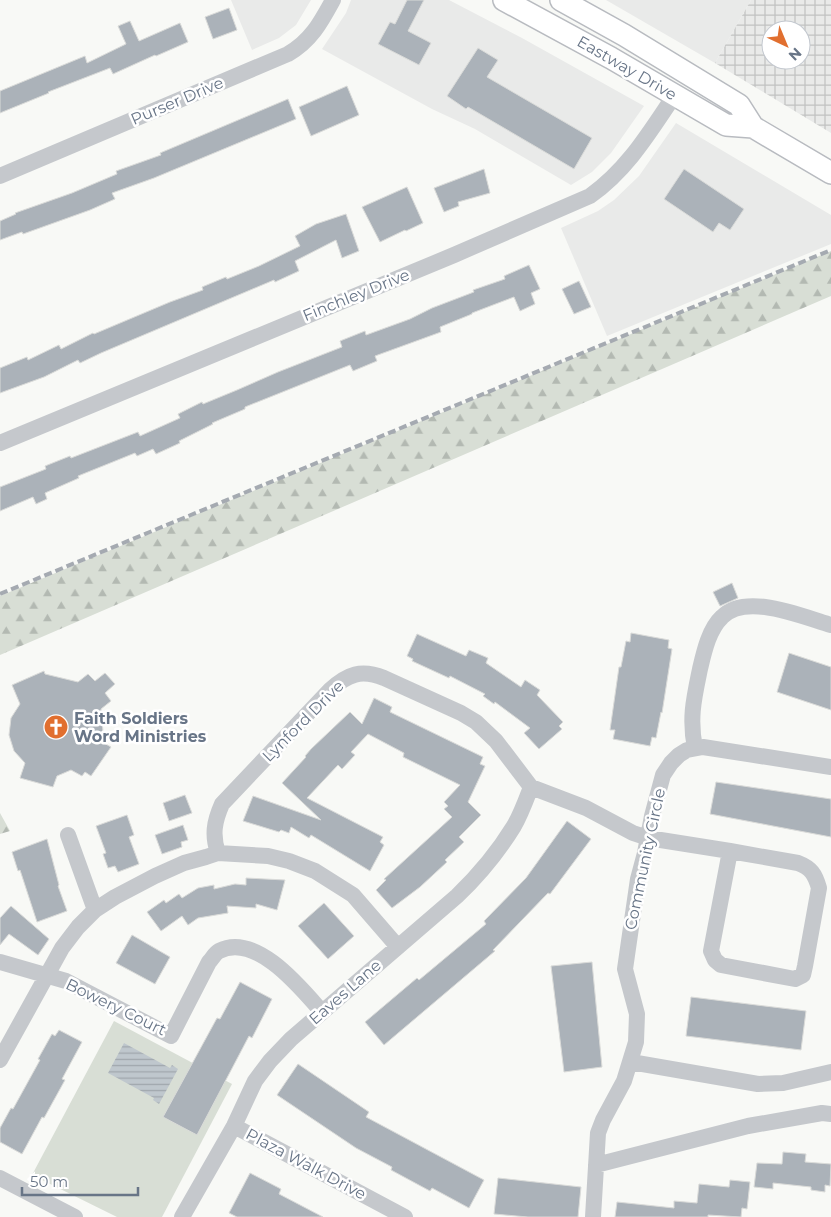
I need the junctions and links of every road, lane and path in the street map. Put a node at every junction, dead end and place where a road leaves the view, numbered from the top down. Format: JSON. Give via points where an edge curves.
{"nodes":[{"id":1,"x":333,"y":0,"type":"edge"},
{"id":2,"x":504,"y":0,"type":"edge"},
{"id":3,"x":561,"y":0,"type":"edge"},
{"id":4,"x":674,"y":96,"type":"junction"},
{"id":5,"x":753,"y":127,"type":"junction"},
{"id":6,"x":831,"y":173,"type":"edge"},
{"id":7,"x":0,"y":176,"type":"edge"},
{"id":8,"x":0,"y":443,"type":"edge"},
{"id":9,"x":831,"y":626,"type":"edge"},
{"id":10,"x":694,"y":748,"type":"junction"},
{"id":11,"x":831,"y":767,"type":"edge"},
{"id":12,"x":531,"y":787,"type":"junction"},
{"id":13,"x":68,"y":835,"type":"dead end"},
{"id":14,"x":648,"y":838,"type":"junction"},
{"id":15,"x":730,"y":851,"type":"junction"},
{"id":16,"x":218,"y":854,"type":"junction"},
{"id":17,"x":95,"y":910,"type":"junction"},
{"id":18,"x":398,"y":947,"type":"junction"},
{"id":19,"x":0,"y":962,"type":"edge"},
{"id":20,"x":47,"y":976,"type":"junction"},
{"id":21,"x":322,"y":1012,"type":"junction"},
{"id":22,"x":0,"y":1060,"type":"edge"},
{"id":23,"x":631,"y":1062,"type":"junction"},
{"id":24,"x":831,"y":1072,"type":"edge"},
{"id":25,"x":831,"y":1114,"type":"edge"},
{"id":26,"x":234,"y":1126,"type":"junction"},
{"id":27,"x":596,"y":1165,"type":"junction"},
{"id":28,"x":0,"y":1178,"type":"edge"},
{"id":29,"x":75,"y":1217,"type":"edge"},
{"id":30,"x":182,"y":1217,"type":"edge"},
{"id":31,"x":405,"y":1217,"type":"edge"},
{"id":32,"x":593,"y":1217,"type":"edge"}],
"edges":[{"from":1,"to":7,"type":"street","name":"Purser Drive","via":[[320,25],[288,54]]},
{"from":2,"to":4,"type":"main road","name":"Eastway Drive"},
{"from":3,"to":5,"type":"main road","name":"Eastway Drive","via":[[739,105]]},
{"from":4,"to":5,"type":"main road","name":"Eastway Drive","via":[[726,125]]},
{"from":4,"to":8,"type":"street","name":"Finchley Drive","via":[[626,165],[590,196]]},
{"from":5,"to":6,"type":"main road","name":"Eastway Drive"},
{"from":9,"to":10,"type":"street","via":[[757,606],[742,607],[723,615],[703,657],[691,711]]},
{"from":10,"to":11,"type":"street","via":[[719,748]]},
{"from":10,"to":14,"type":"street","name":"Community Circle","via":[[679,755],[663,775]]},
{"from":12,"to":14,"type":"street","via":[[586,808]]},
{"from":12,"to":16,"type":"street","name":"Lynford Drive","via":[[496,741],[476,722],[372,673],[357,674],[330,690],[222,804],[213,831]]},
{"from":12,"to":18,"type":"street","name":"Eaves Lane","via":[[514,825],[479,874]]},
{"from":13,"to":17,"type":"street"},
{"from":14,"to":15,"type":"street"},
{"from":14,"to":23,"type":"street","name":"Community Circle","via":[[638,879],[625,969],[637,1026]]},
{"from":15,"to":15,"type":"street","via":[[798,863],[808,867],[816,876],[819,888],[806,966],[802,975],[795,979],[721,965],[715,960],[711,952]]},
{"from":16,"to":17,"type":"street","via":[[184,863]]},
{"from":16,"to":18,"type":"street","via":[[268,856],[315,871],[353,895]]},
{"from":17,"to":20,"type":"street","via":[[62,948]]},
{"from":18,"to":21,"type":"street","name":"Eaves Lane"},
{"from":19,"to":20,"type":"street"},
{"from":20,"to":21,"type":"street","name":"Bowery Court","via":[[66,981],[171,1036],[217,951],[242,948],[275,964]]},
{"from":20,"to":22,"type":"street"},
{"from":21,"to":26,"type":"street","name":"Eaves Lane","via":[[270,1061],[255,1081]]},
{"from":23,"to":24,"type":"street","via":[[758,1084],[783,1084]]},
{"from":23,"to":27,"type":"street","name":"Community Circle","via":[[598,1133]]},
{"from":25,"to":27,"type":"street","via":[[748,1126]]},
{"from":26,"to":30,"type":"street","name":"Eaves Lane"},
{"from":26,"to":31,"type":"street","name":"Plaza Walk Drive"},
{"from":27,"to":32,"type":"street","name":"Community Circle"},
{"from":28,"to":29,"type":"street"}]}
